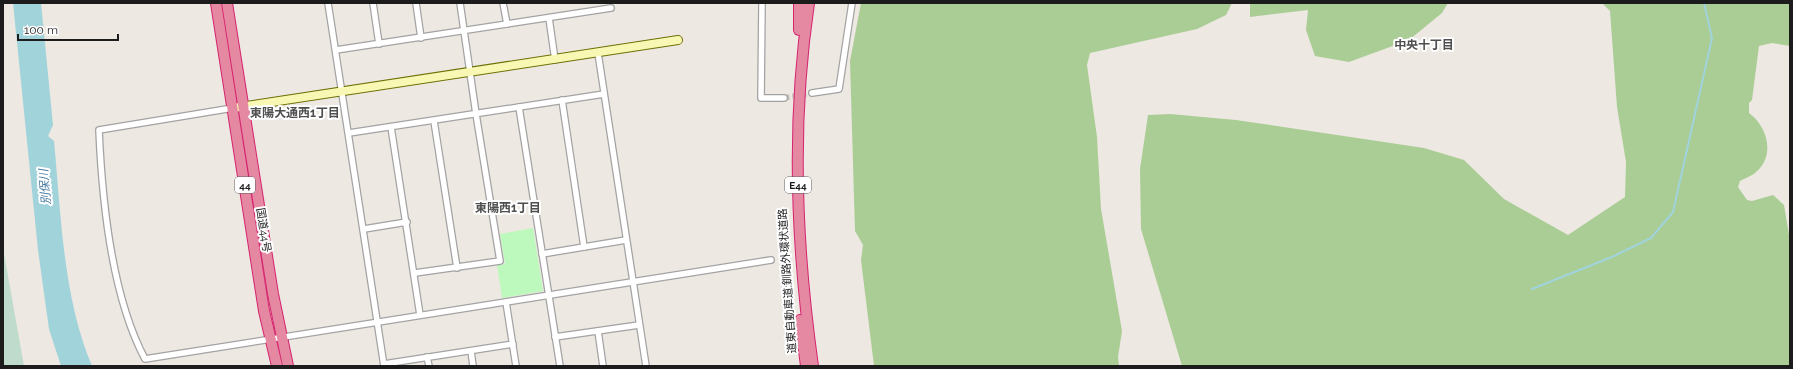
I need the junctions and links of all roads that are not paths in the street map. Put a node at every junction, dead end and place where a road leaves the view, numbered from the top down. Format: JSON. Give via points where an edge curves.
{"nodes":[{"id":1,"x":216,"y":3,"type":"edge"},
{"id":2,"x":227,"y":3,"type":"edge"},
{"id":3,"x":328,"y":3,"type":"edge"},
{"id":4,"x":373,"y":3,"type":"edge"},
{"id":5,"x":416,"y":3,"type":"edge"},
{"id":6,"x":460,"y":3,"type":"edge"},
{"id":7,"x":504,"y":3,"type":"edge"},
{"id":8,"x":762,"y":3,"type":"edge"},
{"id":9,"x":799,"y":3,"type":"edge"},
{"id":10,"x":803,"y":3,"type":"edge"},
{"id":11,"x":809,"y":3,"type":"edge"},
{"id":12,"x":852,"y":3,"type":"edge"},
{"id":13,"x":611,"y":8,"type":"dead end"},
{"id":14,"x":549,"y":18,"type":"junction"},
{"id":15,"x":507,"y":24,"type":"junction"},
{"id":16,"x":799,"y":30,"type":"junction"},
{"id":17,"x":464,"y":31,"type":"junction"},
{"id":18,"x":421,"y":38,"type":"junction"},
{"id":19,"x":678,"y":40,"type":"dead end"},
{"id":20,"x":379,"y":44,"type":"junction"},
{"id":21,"x":336,"y":50,"type":"junction"},
{"id":22,"x":598,"y":53,"type":"junction"},
{"id":23,"x":555,"y":60,"type":"junction"},
{"id":24,"x":470,"y":72,"type":"junction"},
{"id":25,"x":342,"y":92,"type":"junction"},
{"id":26,"x":812,"y":93,"type":"tunnel mouth"},
{"id":27,"x":604,"y":94,"type":"junction"},
{"id":28,"x":784,"y":98,"type":"tunnel mouth"},
{"id":29,"x":562,"y":100,"type":"junction"},
{"id":30,"x":244,"y":107,"type":"junction"},
{"id":31,"x":233,"y":108,"type":"junction"},
{"id":32,"x":519,"y":108,"type":"junction"},
{"id":33,"x":476,"y":114,"type":"junction"},
{"id":34,"x":434,"y":121,"type":"junction"},
{"id":35,"x":391,"y":127,"type":"junction"},
{"id":36,"x":349,"y":133,"type":"junction"},
{"id":37,"x":406,"y":222,"type":"junction"},
{"id":38,"x":364,"y":229,"type":"junction"},
{"id":39,"x":626,"y":240,"type":"junction"},
{"id":40,"x":584,"y":247,"type":"junction"},
{"id":41,"x":542,"y":254,"type":"junction"},
{"id":42,"x":771,"y":260,"type":"dead end"},
{"id":43,"x":457,"y":268,"type":"junction"},
{"id":44,"x":415,"y":273,"type":"junction"},
{"id":45,"x":634,"y":283,"type":"junction"},
{"id":46,"x":549,"y":296,"type":"junction"},
{"id":47,"x":506,"y":302,"type":"junction"},
{"id":48,"x":420,"y":316,"type":"junction"},
{"id":49,"x":378,"y":323,"type":"junction"},
{"id":50,"x":640,"y":325,"type":"junction"},
{"id":51,"x":598,"y":331,"type":"junction"},
{"id":52,"x":281,"y":337,"type":"junction"},
{"id":53,"x":555,"y":337,"type":"junction"},
{"id":54,"x":270,"y":338,"type":"junction"},
{"id":55,"x":513,"y":344,"type":"junction"},
{"id":56,"x":471,"y":351,"type":"junction"},
{"id":57,"x":427,"y":357,"type":"junction"},
{"id":58,"x":384,"y":365,"type":"edge"},
{"id":59,"x":277,"y":366,"type":"edge"},
{"id":60,"x":288,"y":366,"type":"edge"},
{"id":61,"x":429,"y":366,"type":"edge"},
{"id":62,"x":473,"y":366,"type":"edge"},
{"id":63,"x":516,"y":366,"type":"edge"},
{"id":64,"x":560,"y":366,"type":"edge"},
{"id":65,"x":603,"y":366,"type":"edge"},
{"id":66,"x":646,"y":366,"type":"edge"},
{"id":67,"x":806,"y":366,"type":"edge"},
{"id":68,"x":813,"y":366,"type":"edge"}],
"edges":[{"from":1,"to":31,"type":"highway","name":"国道44号","number":"44"},
{"from":2,"to":30,"type":"highway","name":"国道44号","number":"44"},
{"from":3,"to":21,"type":"street"},
{"from":4,"to":20,"type":"street"},
{"from":5,"to":18,"type":"street"},
{"from":6,"to":17,"type":"street"},
{"from":7,"to":15,"type":"street"},
{"from":8,"to":28,"type":"street","via":[[761,98]]},
{"from":9,"to":16,"type":"highway"},
{"from":10,"to":16,"type":"highway","name":"道東自動車道;釧路外環状道路","number":"E44"},
{"from":11,"to":68,"type":"highway","name":"道東自動車道;釧路外環状道路","number":"E44","via":[[800,88],[798,204],[805,311]]},
{"from":12,"to":26,"type":"street","via":[[839,88]]},
{"from":13,"to":14,"type":"street"},
{"from":14,"to":15,"type":"street"},
{"from":14,"to":23,"type":"street"},
{"from":15,"to":17,"type":"street"},
{"from":16,"to":67,"type":"highway","name":"道東自動車道;釧路外環状道路","number":"E44","via":[[794,88],[793,205],[799,313]]},
{"from":17,"to":18,"type":"street"},
{"from":17,"to":24,"type":"street"},
{"from":18,"to":20,"type":"street"},
{"from":19,"to":22,"type":"street"},
{"from":20,"to":21,"type":"street"},
{"from":21,"to":25,"type":"street"},
{"from":22,"to":23,"type":"street"},
{"from":22,"to":27,"type":"street"},
{"from":23,"to":24,"type":"street"},
{"from":24,"to":25,"type":"street"},
{"from":24,"to":33,"type":"street"},
{"from":25,"to":30,"type":"street"},
{"from":25,"to":36,"type":"street"},
{"from":27,"to":29,"type":"street"},
{"from":27,"to":39,"type":"street"},
{"from":29,"to":32,"type":"street"},
{"from":29,"to":40,"type":"street"},
{"from":30,"to":31,"type":"street"},
{"from":30,"to":52,"type":"highway","name":"国道44号","number":"44"},
{"from":31,"to":54,"type":"highway","name":"国道44号","number":"44"},
{"from":31,"to":54,"type":"street","via":[[99,130],[102,183],[108,222],[119,283],[132,330],[145,359]]},
{"from":32,"to":33,"type":"street"},
{"from":32,"to":41,"type":"street"},
{"from":33,"to":34,"type":"street"},
{"from":33,"to":43,"type":"street","via":[[500,260]]},
{"from":34,"to":35,"type":"street"},
{"from":34,"to":43,"type":"street"},
{"from":35,"to":36,"type":"street"},
{"from":35,"to":37,"type":"street"},
{"from":36,"to":38,"type":"street"},
{"from":37,"to":38,"type":"street"},
{"from":37,"to":44,"type":"street"},
{"from":38,"to":49,"type":"street"},
{"from":39,"to":40,"type":"street"},
{"from":39,"to":45,"type":"street"},
{"from":40,"to":41,"type":"street"},
{"from":41,"to":46,"type":"street"},
{"from":42,"to":45,"type":"street"},
{"from":43,"to":44,"type":"street"},
{"from":44,"to":48,"type":"street"},
{"from":45,"to":46,"type":"street"},
{"from":45,"to":50,"type":"street"},
{"from":46,"to":47,"type":"street"},
{"from":46,"to":53,"type":"street"},
{"from":47,"to":48,"type":"street"},
{"from":47,"to":55,"type":"street"},
{"from":48,"to":49,"type":"street"},
{"from":49,"to":52,"type":"street"},
{"from":49,"to":58,"type":"street"},
{"from":50,"to":51,"type":"street"},
{"from":50,"to":66,"type":"street"},
{"from":51,"to":53,"type":"street"},
{"from":51,"to":65,"type":"street"},
{"from":52,"to":54,"type":"street"},
{"from":52,"to":60,"type":"highway","name":"国道44号","number":"44"},
{"from":53,"to":64,"type":"street"},
{"from":54,"to":59,"type":"highway","name":"国道44号","number":"44"},
{"from":55,"to":56,"type":"street"},
{"from":55,"to":63,"type":"street"},
{"from":56,"to":57,"type":"street"},
{"from":56,"to":62,"type":"street"},
{"from":57,"to":58,"type":"street"},
{"from":57,"to":61,"type":"street"}]}
